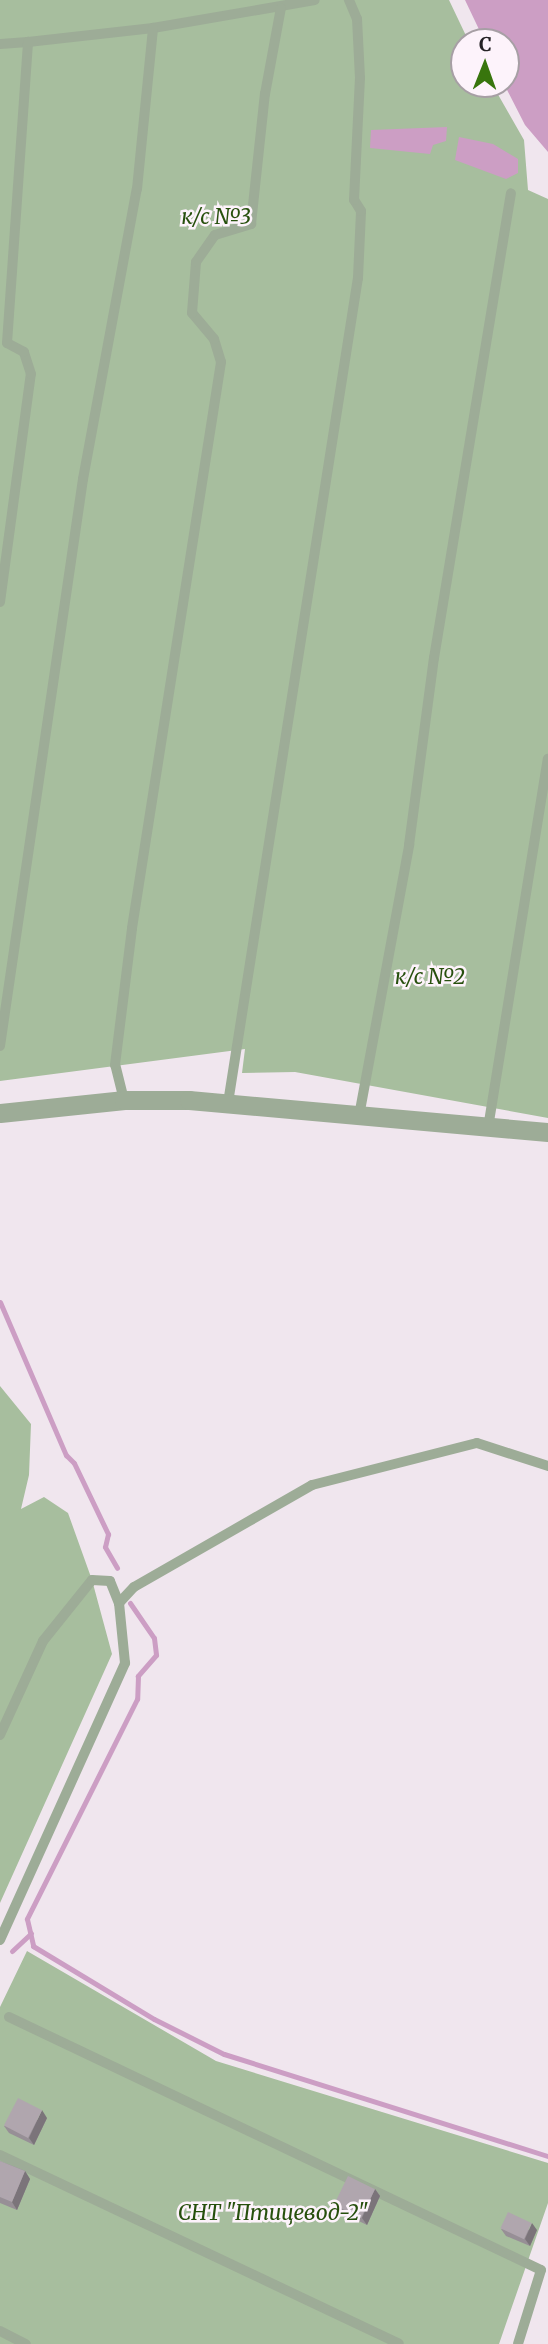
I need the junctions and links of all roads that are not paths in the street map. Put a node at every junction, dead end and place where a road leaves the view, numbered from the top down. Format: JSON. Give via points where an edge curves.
{"nodes":[{"id":1,"x":315,"y":0,"type":"edge"},
{"id":2,"x":349,"y":0,"type":"edge"},
{"id":3,"x":281,"y":8,"type":"junction"},
{"id":4,"x":153,"y":28,"type":"junction"},
{"id":5,"x":28,"y":42,"type":"junction"},
{"id":6,"x":0,"y":44,"type":"edge"},
{"id":7,"x":511,"y":193,"type":"dead end"},
{"id":8,"x":4,"y":343,"type":"edge"},
{"id":9,"x":0,"y":602,"type":"edge"},
{"id":10,"x":548,"y":759,"type":"edge"},
{"id":11,"x":0,"y":1046,"type":"edge"},
{"id":12,"x":124,"y":1100,"type":"junction"},
{"id":13,"x":228,"y":1103,"type":"junction"},
{"id":14,"x":0,"y":1112,"type":"edge"},
{"id":15,"x":359,"y":1116,"type":"junction"},
{"id":16,"x":488,"y":1129,"type":"junction"},
{"id":17,"x":548,"y":1132,"type":"edge"},
{"id":18,"x":548,"y":1466,"type":"edge"},
{"id":19,"x":119,"y":1604,"type":"junction"},
{"id":20,"x":0,"y":1735,"type":"edge"},
{"id":21,"x":0,"y":1940,"type":"edge"},
{"id":22,"x":9,"y":2017,"type":"dead end"},
{"id":23,"x":0,"y":2155,"type":"edge"},
{"id":24,"x":0,"y":2331,"type":"edge"},
{"id":25,"x":26,"y":2344,"type":"edge"},
{"id":26,"x":399,"y":2344,"type":"edge"},
{"id":27,"x":518,"y":2344,"type":"edge"}],
"edges":[{"from":1,"to":3,"type":"lane"},
{"from":2,"to":13,"type":"lane","via":[[357,19],[360,78],[354,200],[361,211],[358,278]]},
{"from":3,"to":4,"type":"lane"},
{"from":3,"to":12,"type":"lane","via":[[265,94],[251,224],[215,235],[196,262],[192,313],[214,339],[221,362],[132,928],[115,1065]]},
{"from":4,"to":5,"type":"lane"},
{"from":4,"to":11,"type":"lane","via":[[137,189],[83,479]]},
{"from":5,"to":6,"type":"lane"},
{"from":5,"to":8,"type":"lane"},
{"from":7,"to":15,"type":"lane","via":[[436,645],[409,845]]},
{"from":8,"to":9,"type":"lane","via":[[24,352],[31,374]]},
{"from":10,"to":16,"type":"lane"},
{"from":12,"to":13,"type":"street"},
{"from":12,"to":14,"type":"street"},
{"from":13,"to":15,"type":"street"},
{"from":15,"to":16,"type":"street"},
{"from":16,"to":17,"type":"street"},
{"from":18,"to":19,"type":"lane","via":[[477,1443],[312,1485],[134,1587]]},
{"from":19,"to":20,"type":"lane","via":[[110,1581],[92,1580],[43,1641]]},
{"from":19,"to":21,"type":"lane","via":[[125,1664]]},
{"from":22,"to":27,"type":"lane","via":[[541,2270]]},
{"from":23,"to":26,"type":"lane"},
{"from":24,"to":25,"type":"lane"}]}
